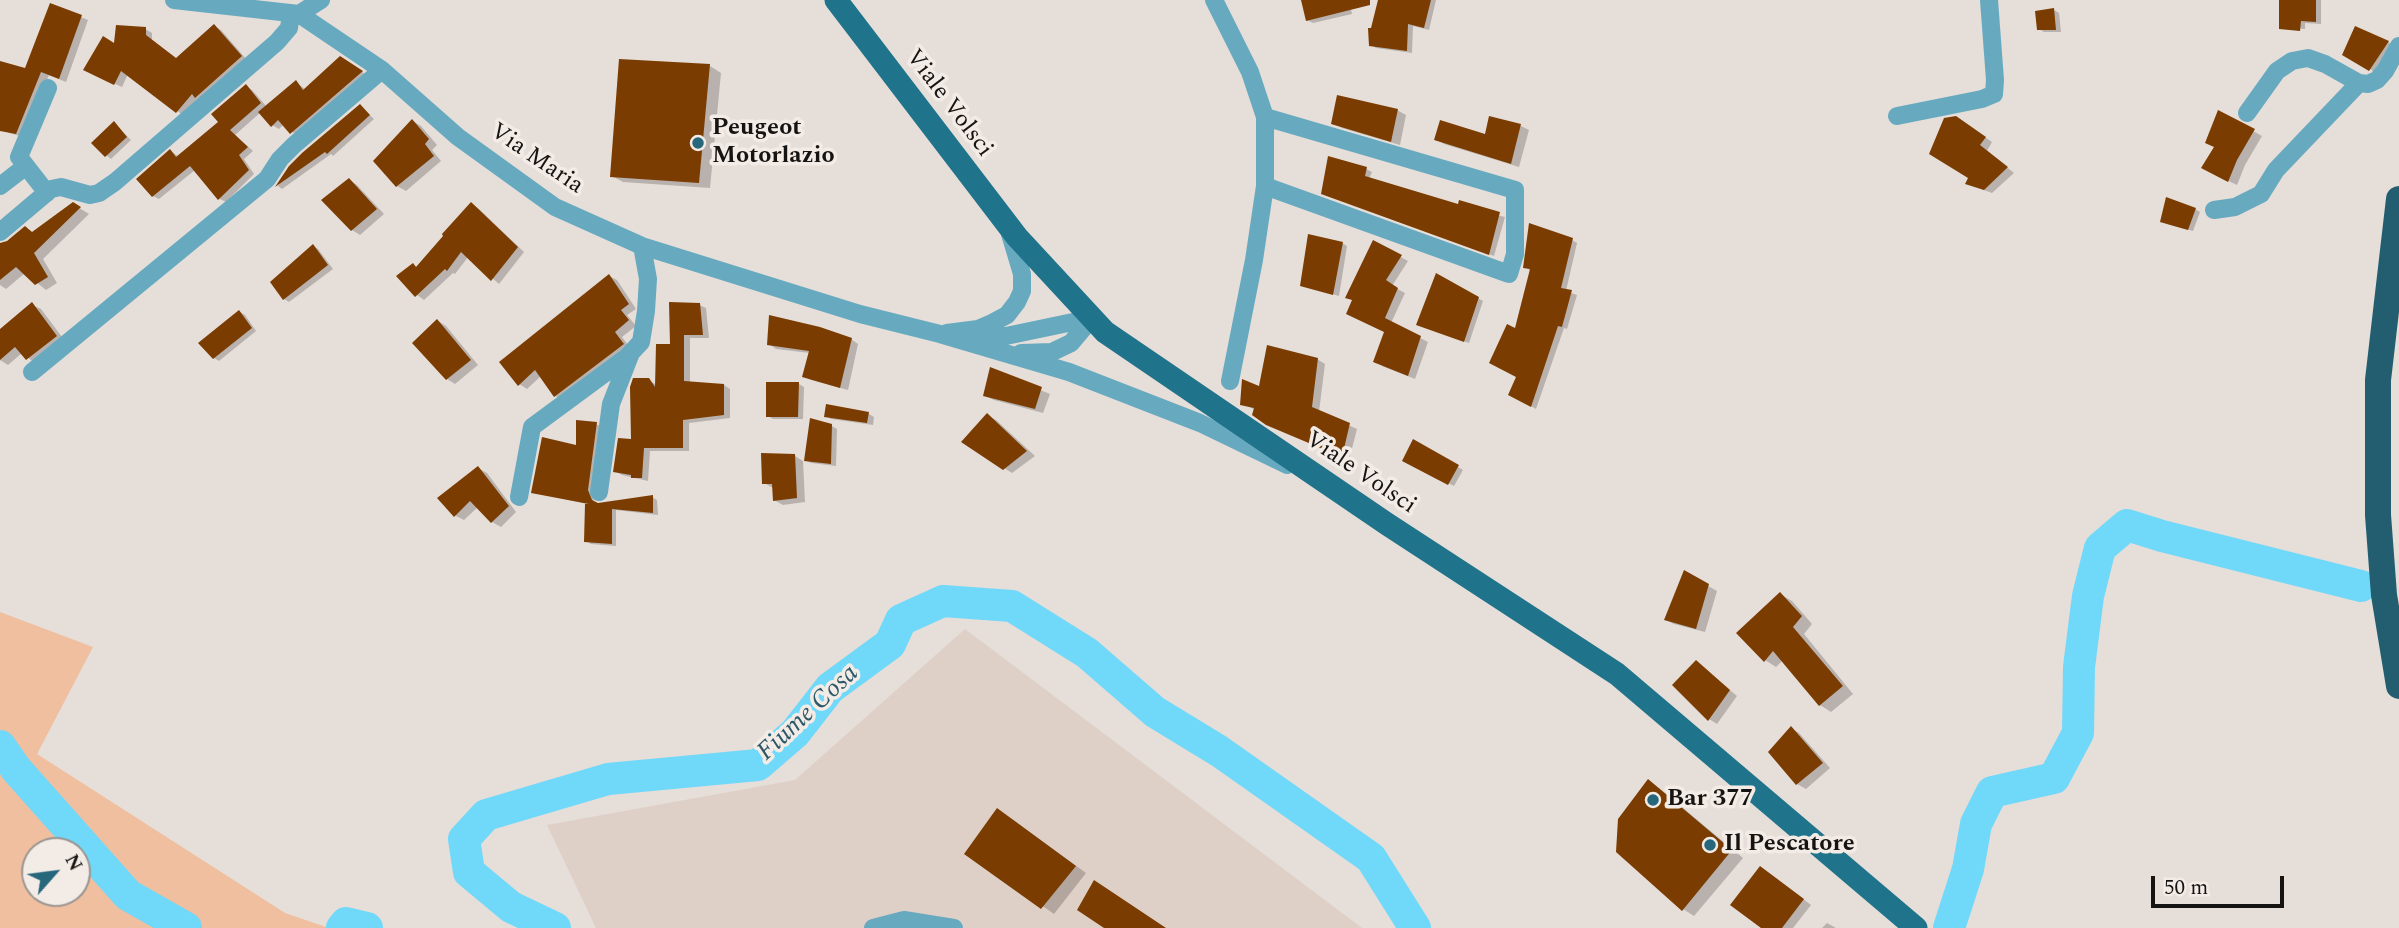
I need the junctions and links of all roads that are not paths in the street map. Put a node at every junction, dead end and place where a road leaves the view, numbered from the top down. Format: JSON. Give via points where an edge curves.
{"nodes":[{"id":1,"x":174,"y":0,"type":"edge"},
{"id":2,"x":321,"y":0,"type":"edge"},
{"id":3,"x":836,"y":0,"type":"edge"},
{"id":4,"x":1213,"y":0,"type":"edge"},
{"id":5,"x":1989,"y":0,"type":"edge"},
{"id":6,"x":289,"y":10,"type":"edge"},
{"id":7,"x":2399,"y":46,"type":"edge"},
{"id":8,"x":383,"y":69,"type":"junction"},
{"id":9,"x":2359,"y":83,"type":"junction"},
{"id":10,"x":48,"y":88,"type":"dead end"},
{"id":11,"x":2246,"y":113,"type":"dead end"},
{"id":12,"x":1897,"y":116,"type":"dead end"},
{"id":13,"x":1265,"y":117,"type":"junction"},
{"id":14,"x":26,"y":166,"type":"junction"},
{"id":15,"x":0,"y":186,"type":"edge"},
{"id":16,"x":1265,"y":186,"type":"junction"},
{"id":17,"x":47,"y":193,"type":"junction"},
{"id":18,"x":2399,"y":199,"type":"edge"},
{"id":19,"x":2214,"y":210,"type":"dead end"},
{"id":20,"x":1006,"y":222,"type":"junction"},
{"id":21,"x":0,"y":232,"type":"edge"},
{"id":22,"x":642,"y":246,"type":"junction"},
{"id":23,"x":1092,"y":318,"type":"junction"},
{"id":24,"x":940,"y":334,"type":"junction"},
{"id":25,"x":632,"y":351,"type":"junction"},
{"id":26,"x":996,"y":351,"type":"junction"},
{"id":27,"x":32,"y":372,"type":"dead end"},
{"id":28,"x":1230,"y":381,"type":"dead end"},
{"id":29,"x":1322,"y":480,"type":"junction"},
{"id":30,"x":599,"y":492,"type":"dead end"},
{"id":31,"x":519,"y":497,"type":"dead end"},
{"id":32,"x":2399,"y":686,"type":"edge"},
{"id":33,"x":873,"y":928,"type":"edge"},
{"id":34,"x":954,"y":928,"type":"edge"},
{"id":35,"x":1916,"y":928,"type":"edge"}],
"edges":[{"from":1,"to":6,"type":"street","name":"Via Maria"},
{"from":2,"to":6,"type":"street"},
{"from":3,"to":20,"type":"main road","name":"Viale Volsci"},
{"from":4,"to":13,"type":"street","via":[[1250,72]]},
{"from":5,"to":12,"type":"street","via":[[1994,94]]},
{"from":6,"to":8,"type":"street","name":"Via Maria"},
{"from":6,"to":17,"type":"street","via":[[289,28],[277,42],[116,182],[90,195],[61,187]]},
{"from":7,"to":9,"type":"street","via":[[2377,80]]},
{"from":8,"to":22,"type":"street","name":"Via Maria","via":[[458,137],[555,208]]},
{"from":8,"to":27,"type":"street","via":[[294,145],[267,179]]},
{"from":9,"to":11,"type":"street","via":[[2308,58],[2292,61],[2277,71]]},
{"from":9,"to":19,"type":"street","via":[[2276,170],[2261,194],[2235,207]]},
{"from":10,"to":14,"type":"street","via":[[19,157]]},
{"from":13,"to":16,"type":"street"},
{"from":13,"to":16,"type":"street","via":[[1515,190],[1515,254],[1509,274]]},
{"from":14,"to":15,"type":"street"},
{"from":14,"to":17,"type":"street"},
{"from":16,"to":28,"type":"street"},
{"from":17,"to":21,"type":"street"},
{"from":18,"to":32,"type":"highway","via":[[2378,380],[2378,515],[2384,595]]},
{"from":20,"to":23,"type":"main road","name":"Viale Volsci"},
{"from":20,"to":24,"type":"street","via":[[1022,274],[1017,302],[1007,314],[978,329]]},
{"from":22,"to":24,"type":"street","name":"Via Maria"},
{"from":22,"to":25,"type":"street","via":[[648,279],[646,311],[641,342]]},
{"from":23,"to":24,"type":"street","via":[[1006,335]]},
{"from":23,"to":26,"type":"street","via":[[1071,343],[1052,352]]},
{"from":23,"to":29,"type":"main road","name":"Viale Volsci","via":[[1105,332]]},
{"from":24,"to":26,"type":"street"},
{"from":25,"to":30,"type":"street","via":[[611,404]]},
{"from":25,"to":31,"type":"street","via":[[532,427]]},
{"from":26,"to":29,"type":"street","via":[[1159,405]]},
{"from":29,"to":35,"type":"main road","name":"Viale Volsci","via":[[1617,674]]},
{"from":33,"to":34,"type":"street","via":[[904,920]]}]}
